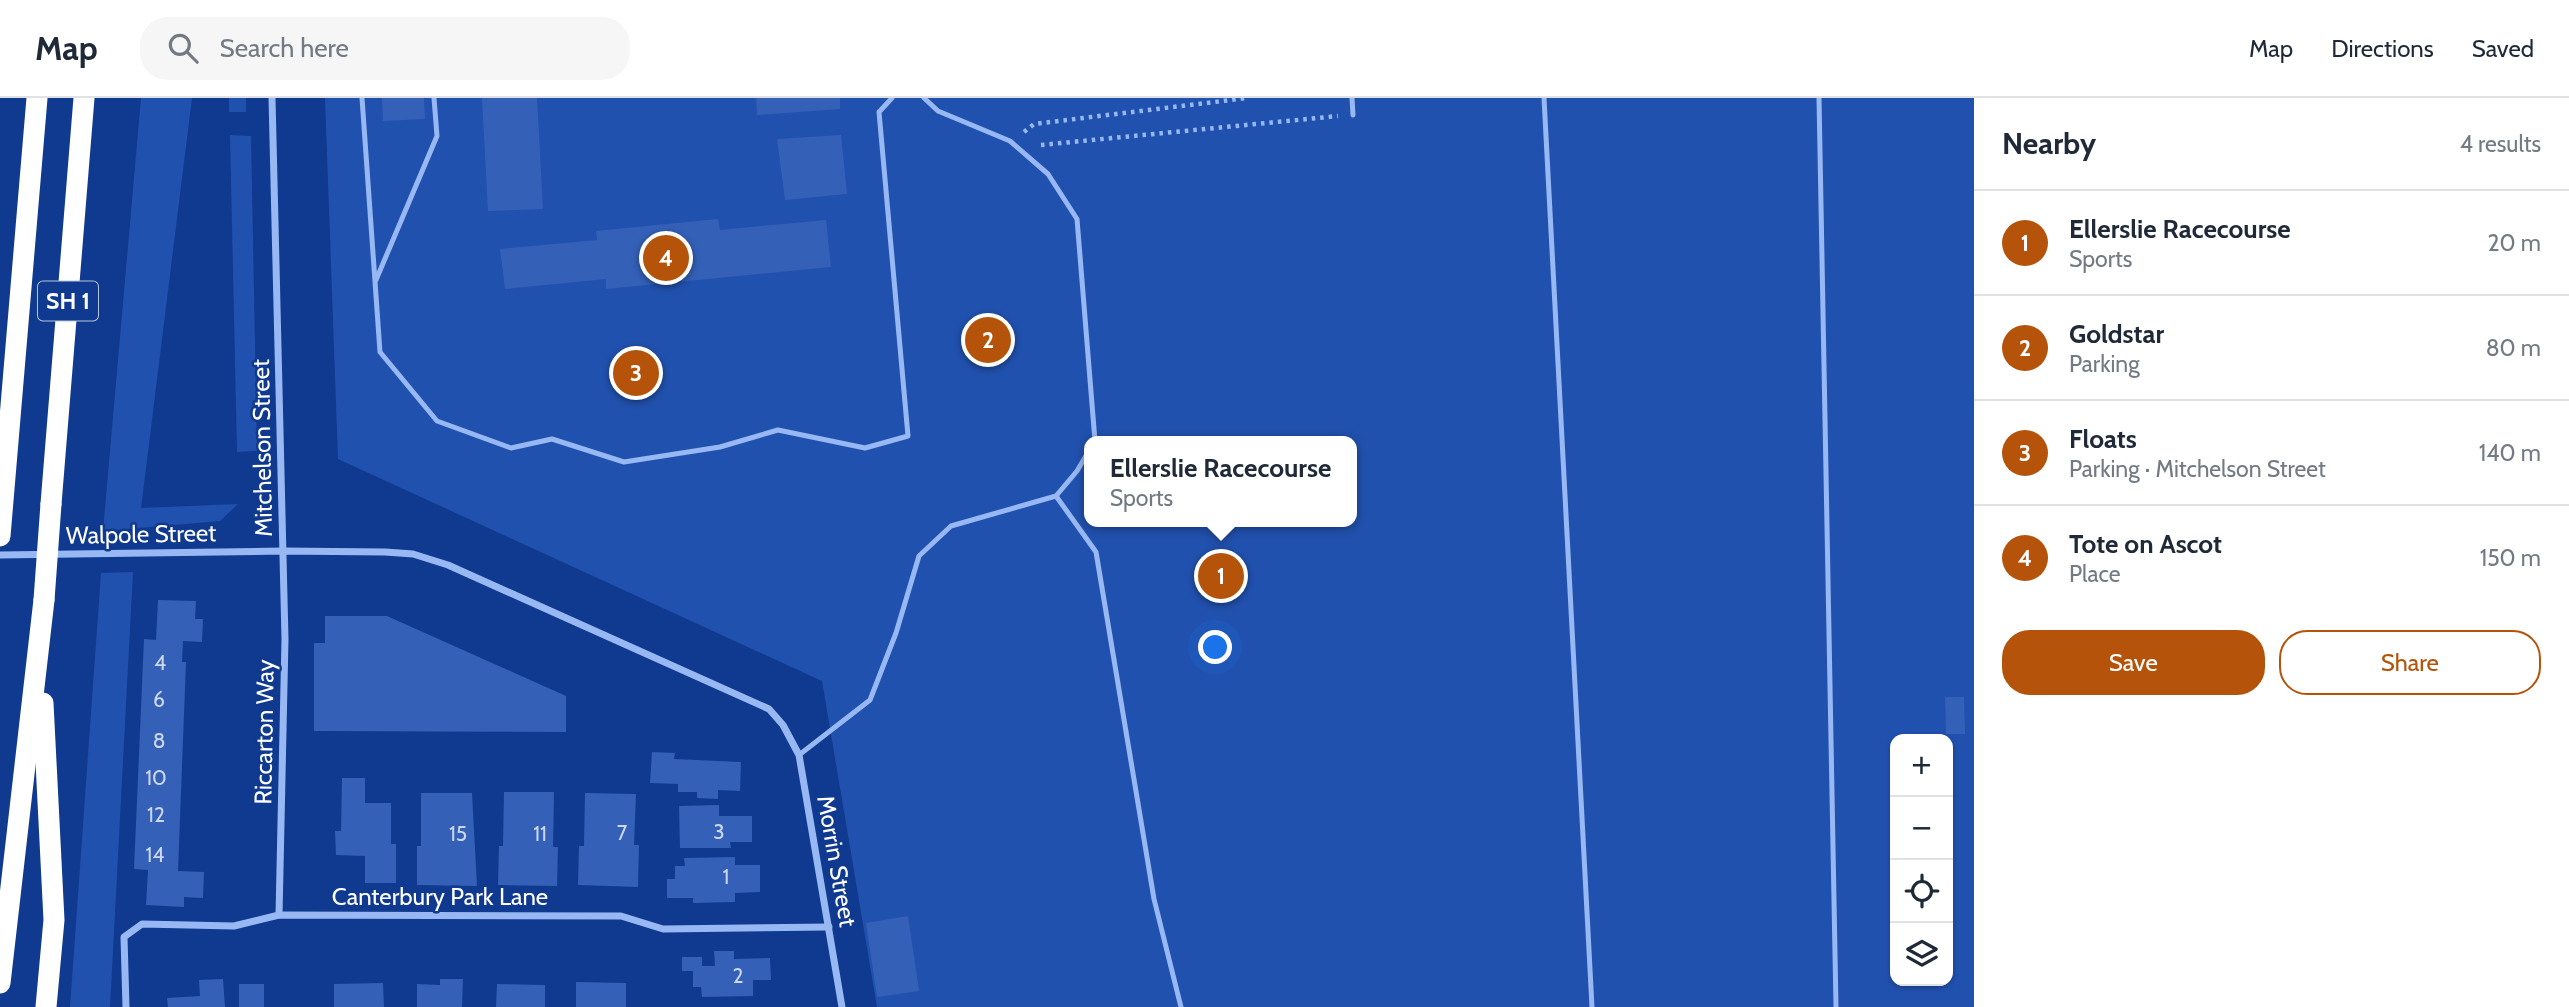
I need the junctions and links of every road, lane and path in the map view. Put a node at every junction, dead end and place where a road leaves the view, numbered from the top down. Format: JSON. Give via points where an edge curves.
{"nodes":[{"id":1,"x":37,"y":98,"type":"edge"},
{"id":2,"x":84,"y":98,"type":"edge"},
{"id":3,"x":272,"y":98,"type":"edge"},
{"id":4,"x":362,"y":98,"type":"edge"},
{"id":5,"x":434,"y":98,"type":"edge"},
{"id":6,"x":892,"y":98,"type":"edge"},
{"id":7,"x":924,"y":98,"type":"edge"},
{"id":8,"x":1247,"y":98,"type":"edge"},
{"id":9,"x":1352,"y":98,"type":"edge"},
{"id":10,"x":1544,"y":98,"type":"edge"},
{"id":11,"x":1819,"y":98,"type":"edge"},
{"id":12,"x":1353,"y":115,"type":"joint"},
{"id":13,"x":1010,"y":141,"type":"junction"},
{"id":14,"x":1020,"y":150,"type":"junction"},
{"id":15,"x":375,"y":283,"type":"junction"},
{"id":16,"x":1095,"y":436,"type":"edge"},
{"id":17,"x":1084,"y":460,"type":"edge"},
{"id":18,"x":1056,"y":496,"type":"junction"},
{"id":19,"x":0,"y":536,"type":"edge"},
{"id":20,"x":283,"y":551,"type":"junction"},
{"id":21,"x":0,"y":555,"type":"edge"},
{"id":22,"x":40,"y":635,"type":"junction"},
{"id":23,"x":783,"y":725,"type":"joint"},
{"id":24,"x":799,"y":755,"type":"junction"},
{"id":25,"x":279,"y":915,"type":"junction"},
{"id":26,"x":829,"y":927,"type":"junction"},
{"id":27,"x":0,"y":983,"type":"edge"},
{"id":28,"x":46,"y":1007,"type":"edge"},
{"id":29,"x":126,"y":1007,"type":"edge"},
{"id":30,"x":842,"y":1007,"type":"edge"},
{"id":31,"x":1181,"y":1007,"type":"edge"},
{"id":32,"x":1592,"y":1007,"type":"edge"},
{"id":33,"x":1836,"y":1007,"type":"edge"}],
"edges":[{"from":1,"to":19,"type":"highway","number":"SH 1"},
{"from":2,"to":22,"type":"highway","number":"SH 1","bridge":true},
{"from":3,"to":20,"type":"street","name":"Mitchelson Street"},
{"from":4,"to":15,"type":"lane"},
{"from":5,"to":15,"type":"lane","via":[[437,136]]},
{"from":6,"to":15,"type":"lane","via":[[879,112],[908,436],[865,448],[778,430],[720,447],[624,463],[552,439],[512,448],[437,421],[388,362],[380,352]]},
{"from":7,"to":13,"type":"lane","via":[[938,111]]},
{"from":8,"to":13,"type":"path","via":[[1034,124]]},
{"from":9,"to":12,"type":"lane"},
{"from":10,"to":32,"type":"lane"},
{"from":11,"to":33,"type":"lane"},
{"from":12,"to":14,"type":"path"},
{"from":13,"to":14,"type":"lane"},
{"from":14,"to":16,"type":"lane","via":[[1048,174],[1077,219]]},
{"from":17,"to":18,"type":"lane"},
{"from":18,"to":24,"type":"lane","via":[[951,526],[919,556],[870,700]]},
{"from":18,"to":31,"type":"lane","via":[[1096,552],[1154,898]]},
{"from":20,"to":21,"type":"street","name":"Walpole Street"},
{"from":20,"to":23,"type":"street","name":"Mitchelson Street","via":[[413,554],[449,565],[769,709]]},
{"from":20,"to":25,"type":"street","name":"Riccarton Way"},
{"from":22,"to":27,"type":"highway","number":"SH 1"},
{"from":22,"to":28,"type":"highway","via":[[54,920]]},
{"from":23,"to":24,"type":"street","name":"Morrin Street"},
{"from":24,"to":26,"type":"street","name":"Morrin Street"},
{"from":25,"to":26,"type":"street","name":"Canterbury Park Lane","via":[[621,916],[663,929]]},
{"from":25,"to":29,"type":"street","name":"Canterbury Park Lane","via":[[234,926],[142,924],[132,928],[124,937]]},
{"from":26,"to":30,"type":"street","name":"Morrin Street"}]}
